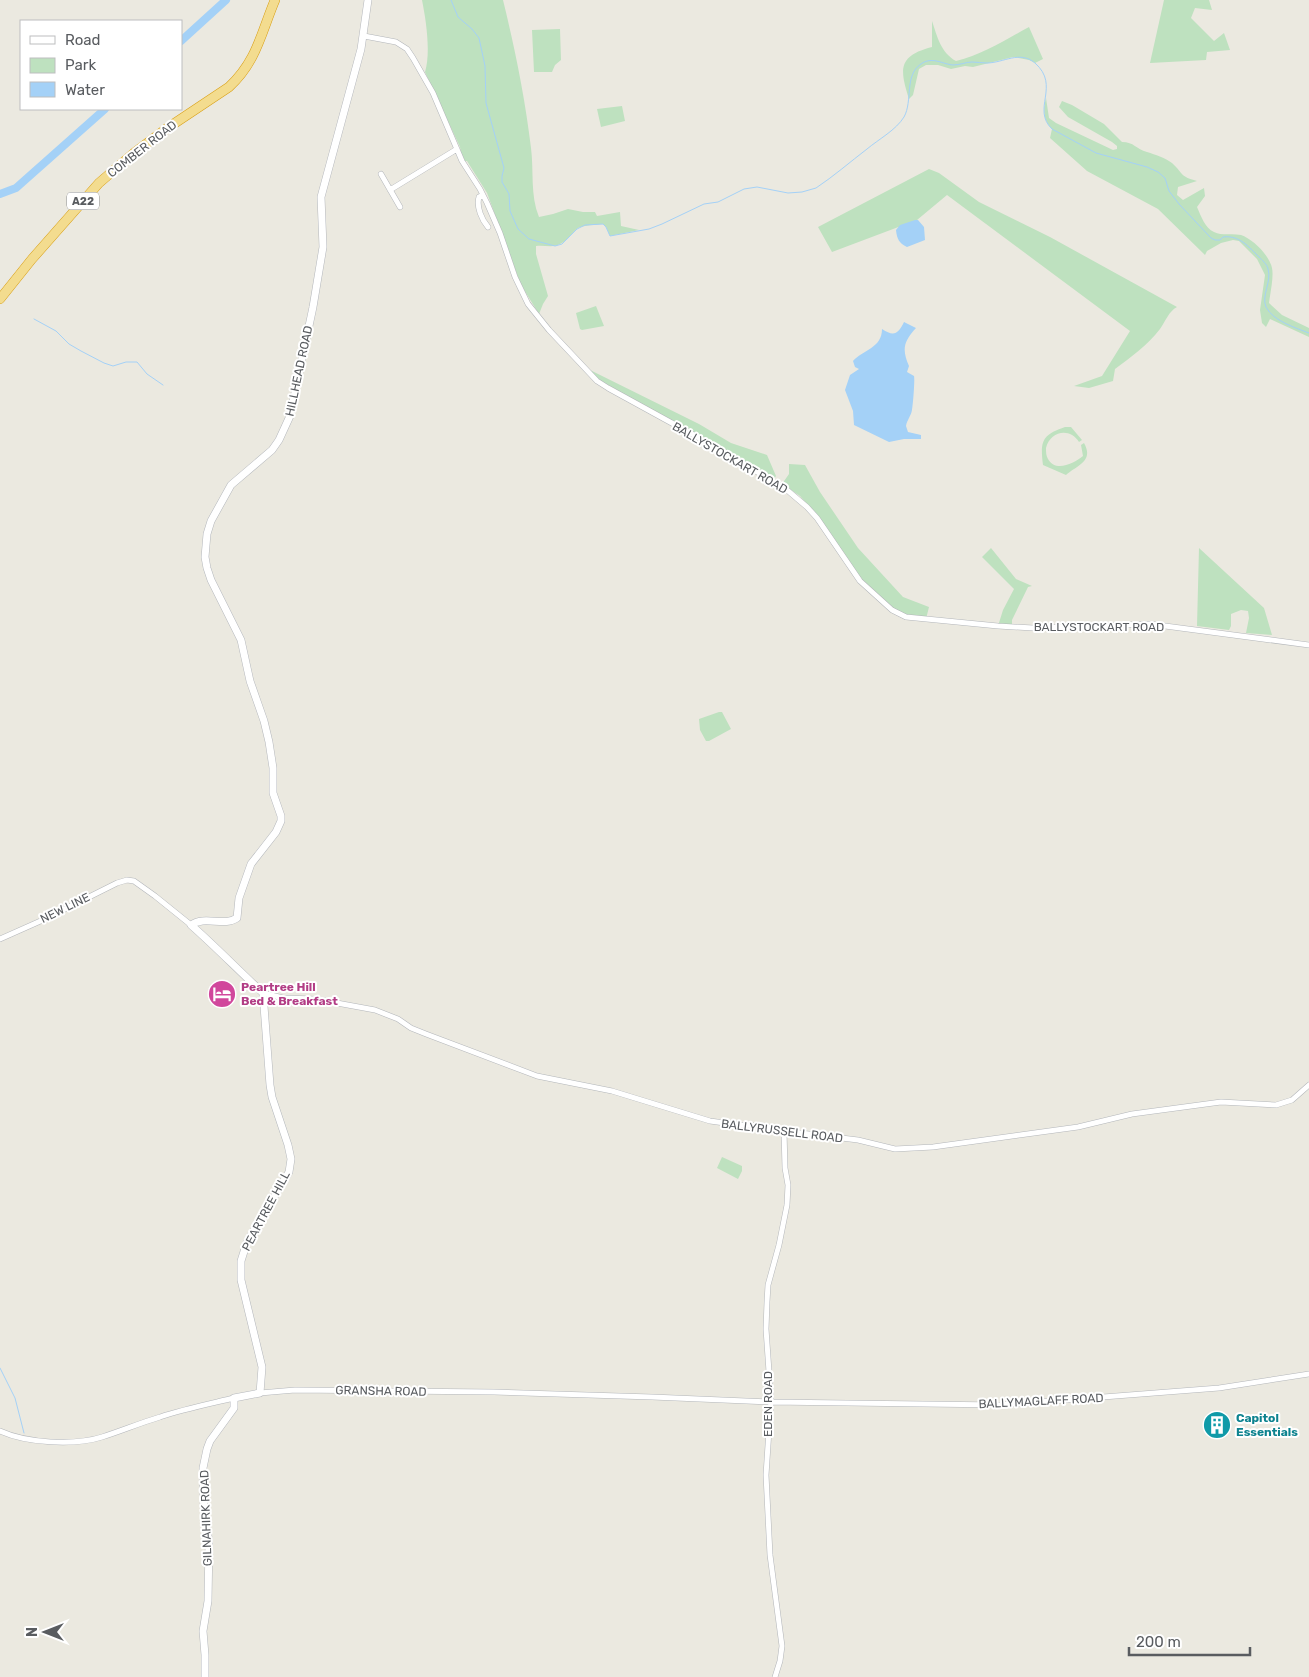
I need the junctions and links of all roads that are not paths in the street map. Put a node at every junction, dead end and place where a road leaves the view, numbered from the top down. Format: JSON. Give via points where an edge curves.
{"nodes":[{"id":1,"x":276,"y":0,"type":"edge"},
{"id":2,"x":368,"y":0,"type":"edge"},
{"id":3,"x":364,"y":36,"type":"junction"},
{"id":4,"x":457,"y":149,"type":"junction"},
{"id":5,"x":381,"y":174,"type":"dead end"},
{"id":6,"x":390,"y":190,"type":"junction"},
{"id":7,"x":483,"y":195,"type":"junction"},
{"id":8,"x":400,"y":207,"type":"dead end"},
{"id":9,"x":488,"y":228,"type":"dead end"},
{"id":10,"x":0,"y":299,"type":"edge"},
{"id":11,"x":1309,"y":645,"type":"edge"},
{"id":12,"x":192,"y":925,"type":"junction"},
{"id":13,"x":0,"y":939,"type":"edge"},
{"id":14,"x":264,"y":993,"type":"junction"},
{"id":15,"x":1309,"y":1084,"type":"edge"},
{"id":16,"x":784,"y":1131,"type":"junction"},
{"id":17,"x":1309,"y":1374,"type":"edge"},
{"id":18,"x":260,"y":1393,"type":"junction"},
{"id":19,"x":234,"y":1398,"type":"junction"},
{"id":20,"x":771,"y":1402,"type":"junction"},
{"id":21,"x":0,"y":1431,"type":"edge"},
{"id":22,"x":205,"y":1677,"type":"edge"},
{"id":23,"x":775,"y":1677,"type":"edge"}],
"edges":[{"from":1,"to":10,"type":"highway","name":"COMBER ROAD","number":"A22","via":[[251,62],[241,75],[229,87],[134,153],[99,183]]},
{"from":2,"to":3,"type":"street","name":"HILLHEAD ROAD"},
{"from":3,"to":4,"type":"street","name":"BALLYSTOCKART ROAD","via":[[396,42],[407,49],[433,93]]},
{"from":3,"to":12,"type":"street","name":"HILLHEAD ROAD","via":[[324,186],[321,212],[323,246],[290,416],[272,450],[231,485],[211,521],[206,544],[207,568],[242,640],[250,681],[264,721],[273,768],[273,793],[281,821],[251,864],[239,898],[237,918]]},
{"from":4,"to":6,"type":"street"},
{"from":4,"to":7,"type":"street","name":"BALLYSTOCKART ROAD"},
{"from":5,"to":6,"type":"street"},
{"from":6,"to":8,"type":"street"},
{"from":7,"to":9,"type":"street","via":[[478,202]]},
{"from":7,"to":11,"type":"street","name":"BALLYSTOCKART ROAD","via":[[528,304],[597,381],[787,490],[817,518],[860,581],[900,615],[1033,628],[1150,624]]},
{"from":12,"to":13,"type":"street","name":"NEW LINE","via":[[131,880],[116,883]]},
{"from":12,"to":14,"type":"street"},
{"from":14,"to":16,"type":"street","name":"BALLYRUSSELL ROAD","via":[[375,1010],[411,1028],[536,1076],[612,1091],[710,1121]]},
{"from":14,"to":18,"type":"street","name":"PEARTREE HILL","via":[[271,1091],[290,1159],[289,1172],[247,1242],[241,1261],[241,1280],[262,1367]]},
{"from":15,"to":16,"type":"street","name":"BALLYRUSSELL ROAD","via":[[1292,1100],[1276,1105],[1229,1102],[1188,1106],[1132,1114],[1078,1127],[907,1150]]},
{"from":16,"to":20,"type":"street","name":"EDEN ROAD","via":[[787,1205],[767,1302]]},
{"from":17,"to":20,"type":"street","name":"BALLYMAGLAFF ROAD","via":[[1219,1388],[1000,1405]]},
{"from":18,"to":19,"type":"street","name":"GRANSHA ROAD"},
{"from":18,"to":20,"type":"street","name":"GRANSHA ROAD","via":[[296,1390],[494,1392]]},
{"from":19,"to":21,"type":"street","name":"GRANSHA ROAD","via":[[170,1414],[91,1440],[28,1440]]},
{"from":19,"to":22,"type":"street","name":"GILNAHIRK ROAD","via":[[234,1408],[210,1440],[203,1468],[209,1542],[208,1602],[203,1631]]},
{"from":20,"to":23,"type":"street","name":"EDEN ROAD","via":[[766,1475],[770,1555],[782,1646]]}]}
